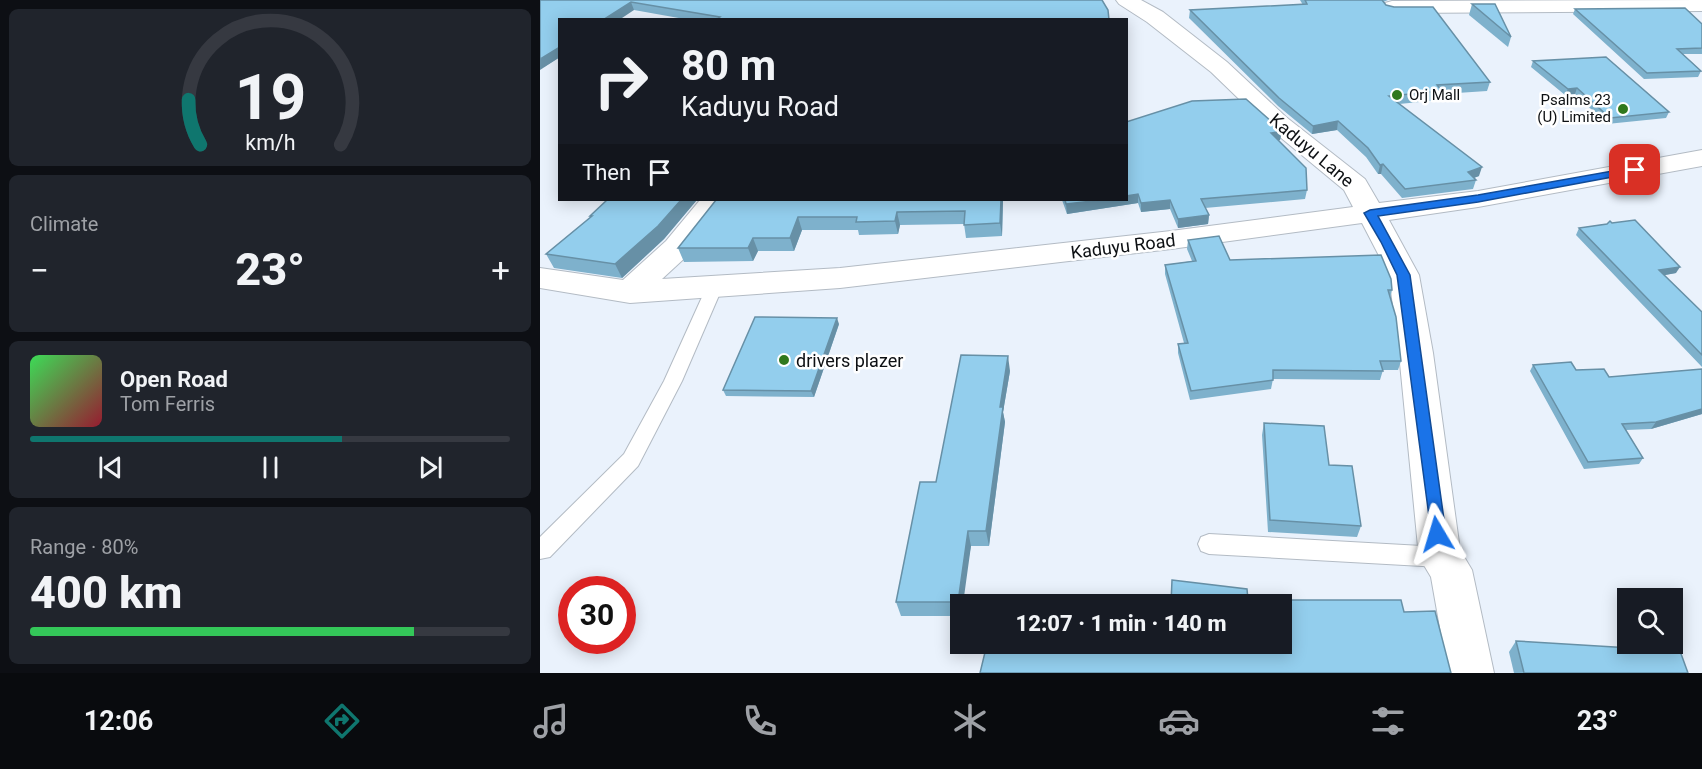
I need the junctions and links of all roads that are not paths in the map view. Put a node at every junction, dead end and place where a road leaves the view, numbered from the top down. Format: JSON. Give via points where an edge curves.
{"nodes":[{"id":1,"x":1126,"y":0,"type":"edge"},
{"id":2,"x":1702,"y":5,"type":"edge"},
{"id":3,"x":1392,"y":7,"type":"edge"},
{"id":4,"x":1702,"y":158,"type":"edge"},
{"id":5,"x":713,"y":201,"type":"edge"},
{"id":6,"x":1370,"y":213,"type":"junction"},
{"id":7,"x":540,"y":278,"type":"edge"},
{"id":8,"x":715,"y":286,"type":"junction"},
{"id":9,"x":630,"y":292,"type":"junction"},
{"id":10,"x":1209,"y":544,"type":"dead end"},
{"id":11,"x":542,"y":550,"type":"dead end"},
{"id":12,"x":1440,"y":557,"type":"junction"},
{"id":13,"x":1471,"y":673,"type":"edge"}],
"edges":[{"from":1,"to":6,"type":"street","name":"Kaduyu Lane","via":[[1155,17],[1219,67],[1277,122],[1355,185]]},
{"from":2,"to":3,"type":"street"},
{"from":4,"to":6,"type":"street","name":"Kaduyu Road","via":[[1478,199]]},
{"from":5,"to":9,"type":"street","via":[[677,248]]},
{"from":6,"to":8,"type":"street","name":"Kaduyu Road","via":[[1159,242],[840,278]]},
{"from":6,"to":12,"type":"street","name":"Kaduyu Lane","via":[[1404,275]]},
{"from":7,"to":9,"type":"street","name":"Kaduyu Road"},
{"from":8,"to":9,"type":"street","name":"Kaduyu Road"},
{"from":8,"to":11,"type":"lane","via":[[673,381],[631,460]]},
{"from":10,"to":12,"type":"lane"},
{"from":12,"to":13,"type":"street","name":"Kaduyu Lane","via":[[1451,570]]}]}
